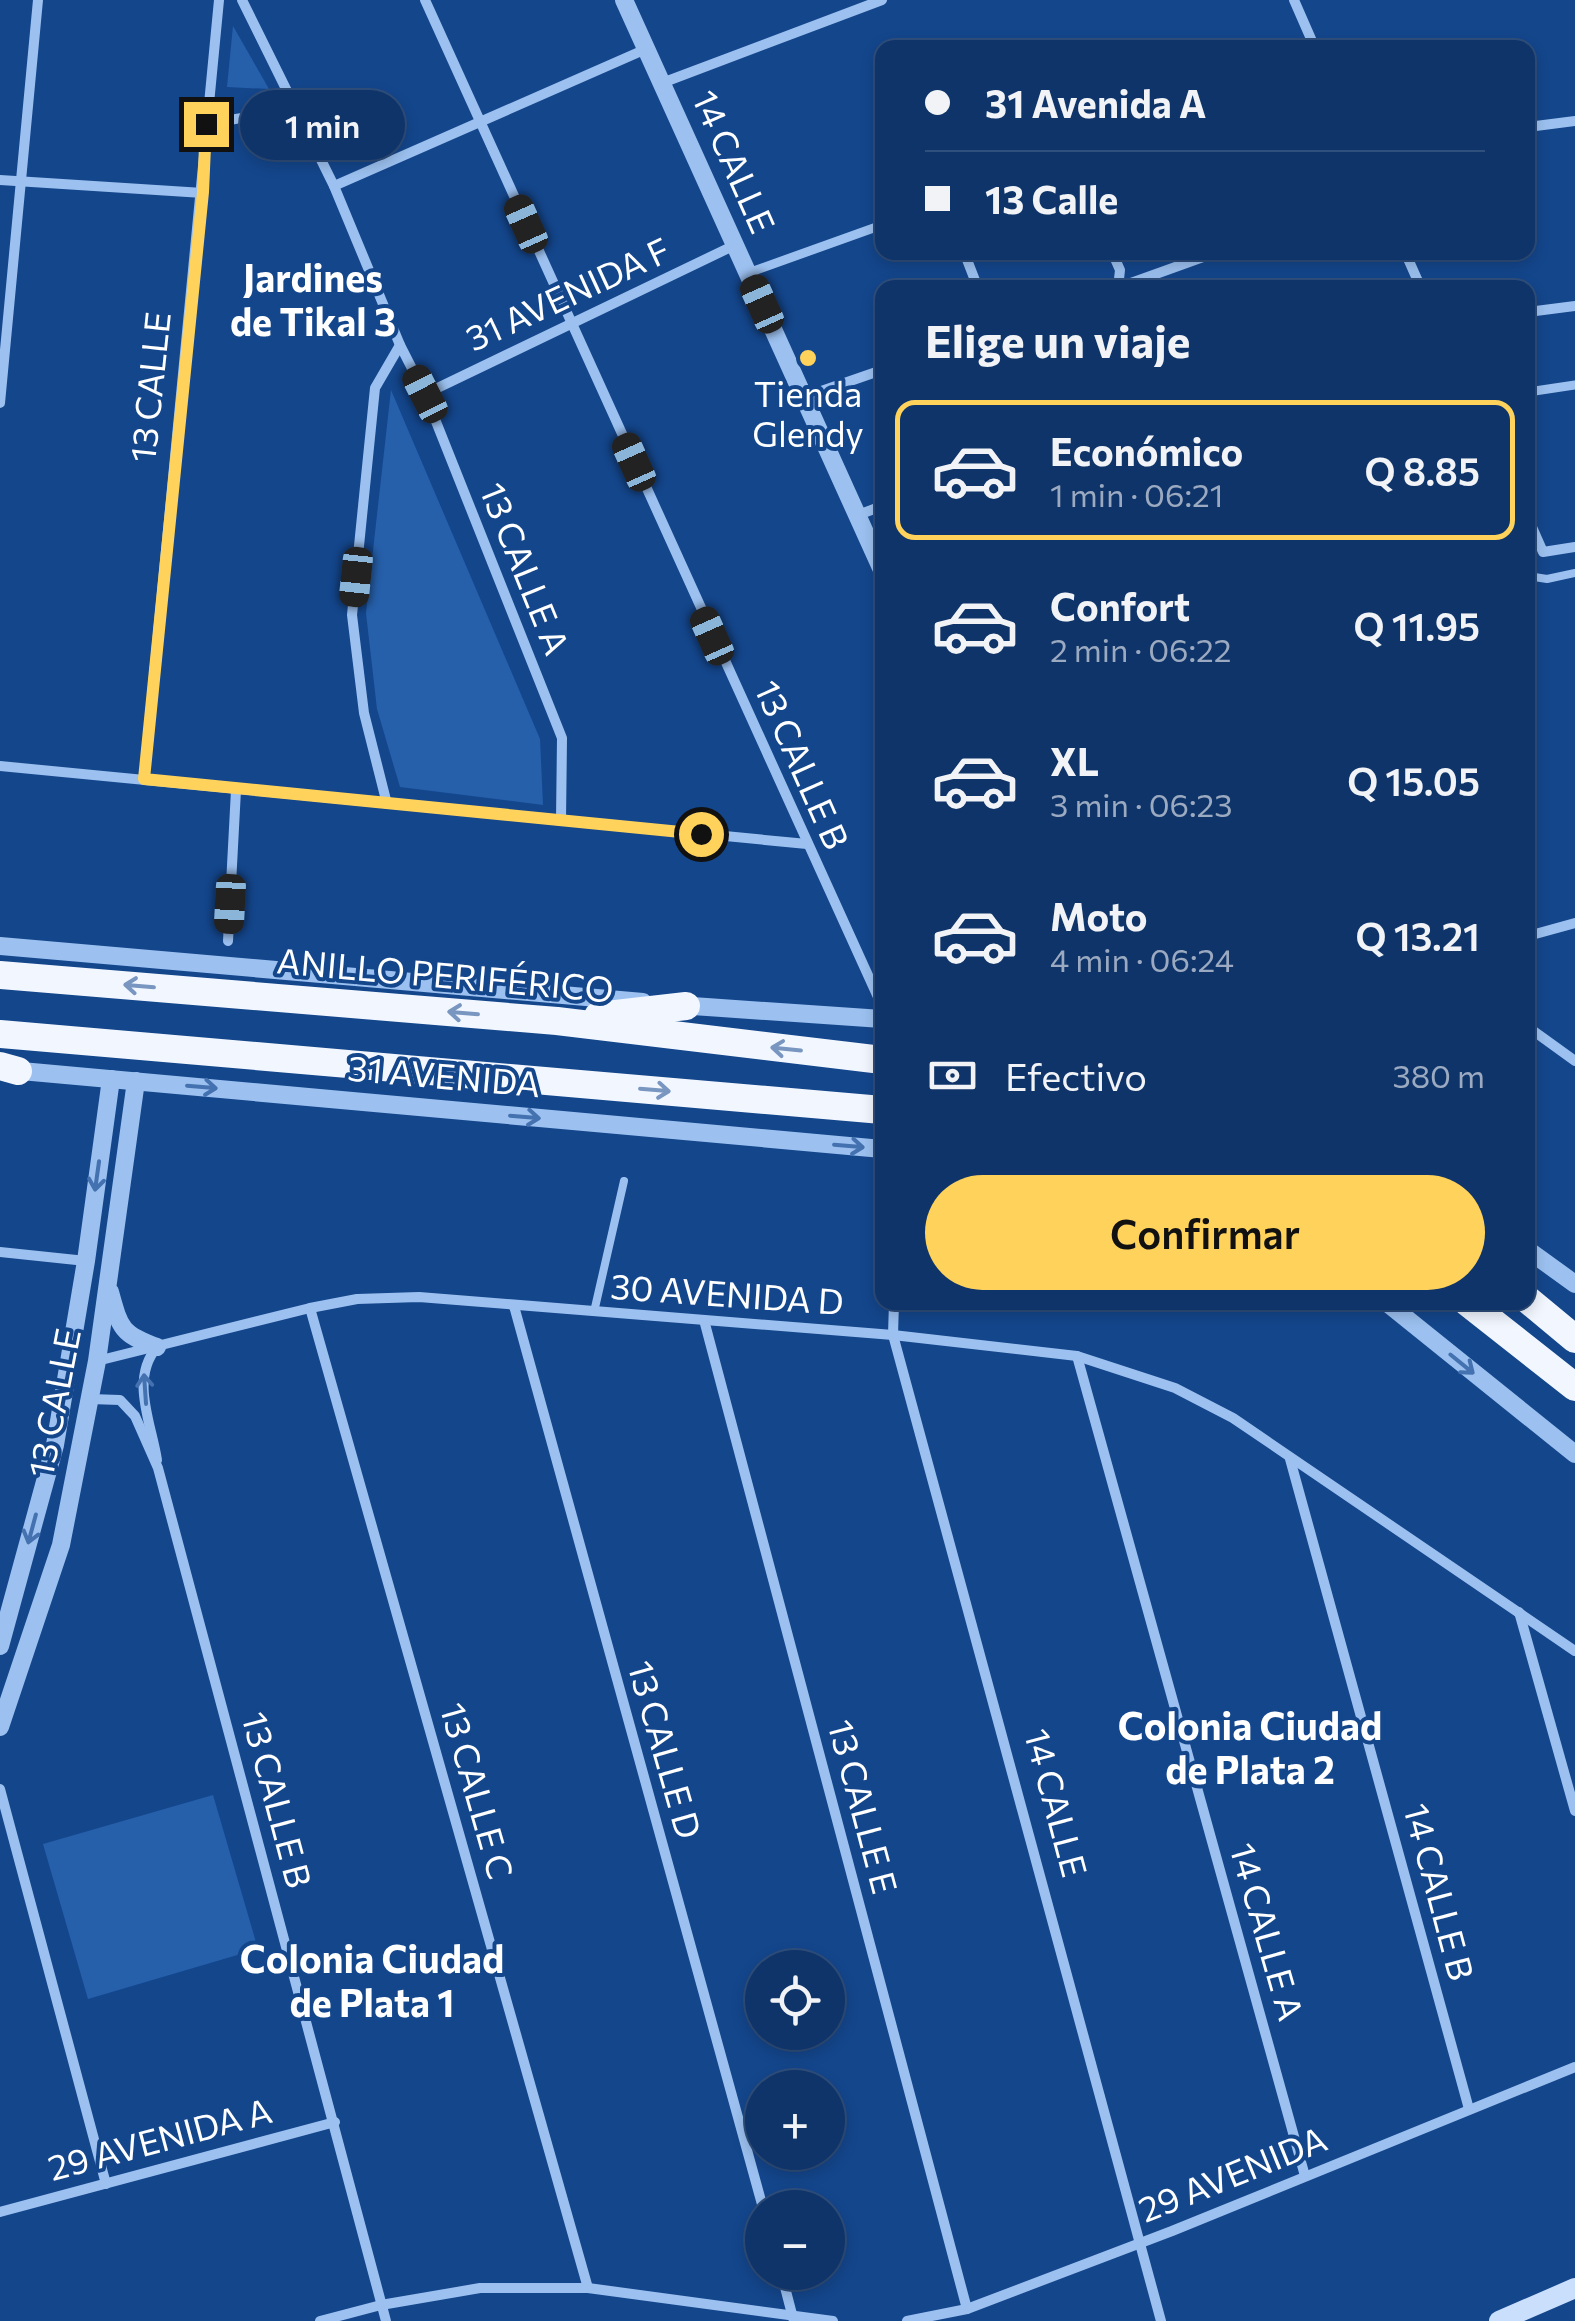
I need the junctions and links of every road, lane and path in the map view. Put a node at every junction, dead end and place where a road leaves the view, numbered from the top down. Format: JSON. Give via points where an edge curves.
{"nodes":[{"id":1,"x":38,"y":0,"type":"edge"},
{"id":2,"x":220,"y":0,"type":"edge"},
{"id":3,"x":242,"y":0,"type":"edge"},
{"id":4,"x":425,"y":0,"type":"edge"},
{"id":5,"x":624,"y":0,"type":"edge"},
{"id":6,"x":882,"y":0,"type":"edge"},
{"id":7,"x":1294,"y":0,"type":"edge"},
{"id":8,"x":1312,"y":40,"type":"edge"},
{"id":9,"x":646,"y":49,"type":"junction"},
{"id":10,"x":662,"y":83,"type":"junction"},
{"id":11,"x":294,"y":109,"type":"junction"},
{"id":12,"x":1575,"y":122,"type":"edge"},
{"id":13,"x":206,"y":124,"type":"junction"},
{"id":14,"x":481,"y":124,"type":"junction"},
{"id":15,"x":1535,"y":126,"type":"edge"},
{"id":16,"x":0,"y":180,"type":"edge"},
{"id":17,"x":20,"y":182,"type":"junction"},
{"id":18,"x":334,"y":186,"type":"junction"},
{"id":19,"x":203,"y":192,"type":"junction"},
{"id":20,"x":875,"y":228,"type":"edge"},
{"id":21,"x":735,"y":245,"type":"junction"},
{"id":22,"x":1175,"y":260,"type":"edge"},
{"id":23,"x":1194,"y":260,"type":"edge"},
{"id":24,"x":1178,"y":266,"type":"junction"},
{"id":25,"x":748,"y":273,"type":"junction"},
{"id":26,"x":1138,"y":280,"type":"edge"},
{"id":27,"x":1575,"y":306,"type":"edge"},
{"id":28,"x":1535,"y":311,"type":"edge"},
{"id":29,"x":571,"y":323,"type":"junction"},
{"id":30,"x":400,"y":345,"type":"junction"},
{"id":31,"x":875,"y":372,"type":"edge"},
{"id":32,"x":1575,"y":385,"type":"edge"},
{"id":33,"x":1535,"y":391,"type":"edge"},
{"id":34,"x":425,"y":394,"type":"junction"},
{"id":35,"x":804,"y":397,"type":"junction"},
{"id":36,"x":0,"y":403,"type":"edge"},
{"id":37,"x":875,"y":508,"type":"edge"},
{"id":38,"x":858,"y":514,"type":"junction"},
{"id":39,"x":1535,"y":534,"type":"edge"},
{"id":40,"x":1575,"y":546,"type":"edge"},
{"id":41,"x":875,"y":554,"type":"edge"},
{"id":42,"x":1575,"y":573,"type":"edge"},
{"id":43,"x":1535,"y":577,"type":"edge"},
{"id":44,"x":0,"y":766,"type":"edge"},
{"id":45,"x":144,"y":779,"type":"junction"},
{"id":46,"x":236,"y":790,"type":"junction"},
{"id":47,"x":387,"y":804,"type":"junction"},
{"id":48,"x":560,"y":821,"type":"junction"},
{"id":49,"x":807,"y":844,"type":"junction"},
{"id":50,"x":1575,"y":923,"type":"edge"},
{"id":51,"x":1535,"y":934,"type":"edge"},
{"id":52,"x":228,"y":942,"type":"dead end"},
{"id":53,"x":0,"y":946,"type":"edge"},
{"id":54,"x":0,"y":975,"type":"edge"},
{"id":55,"x":875,"y":991,"type":"edge"},
{"id":56,"x":686,"y":1006,"type":"junction"},
{"id":57,"x":875,"y":1018,"type":"edge"},
{"id":58,"x":557,"y":1021,"type":"junction"},
{"id":59,"x":1535,"y":1032,"type":"edge"},
{"id":60,"x":0,"y":1034,"type":"edge"},
{"id":61,"x":875,"y":1059,"type":"edge"},
{"id":62,"x":1575,"y":1061,"type":"edge"},
{"id":63,"x":6,"y":1069,"type":"edge"},
{"id":64,"x":110,"y":1079,"type":"junction"},
{"id":65,"x":136,"y":1081,"type":"junction"},
{"id":66,"x":875,"y":1109,"type":"edge"},
{"id":67,"x":875,"y":1148,"type":"edge"},
{"id":68,"x":624,"y":1181,"type":"dead end"},
{"id":69,"x":0,"y":1252,"type":"edge"},
{"id":70,"x":1535,"y":1255,"type":"edge"},
{"id":71,"x":86,"y":1261,"type":"junction"},
{"id":72,"x":108,"y":1284,"type":"junction"},
{"id":73,"x":1575,"y":1284,"type":"edge"},
{"id":74,"x":514,"y":1306,"type":"junction"},
{"id":75,"x":1535,"y":1306,"type":"edge"},
{"id":76,"x":310,"y":1308,"type":"junction"},
{"id":77,"x":894,"y":1310,"type":"edge"},
{"id":78,"x":1396,"y":1310,"type":"edge"},
{"id":79,"x":1477,"y":1310,"type":"edge"},
{"id":80,"x":594,"y":1312,"type":"junction"},
{"id":81,"x":704,"y":1320,"type":"junction"},
{"id":82,"x":893,"y":1335,"type":"junction"},
{"id":83,"x":1575,"y":1339,"type":"edge"},
{"id":84,"x":157,"y":1346,"type":"junction"},
{"id":85,"x":1077,"y":1356,"type":"junction"},
{"id":86,"x":98,"y":1362,"type":"junction"},
{"id":87,"x":1575,"y":1387,"type":"edge"},
{"id":88,"x":90,"y":1399,"type":"junction"},
{"id":89,"x":1575,"y":1454,"type":"edge"},
{"id":90,"x":1290,"y":1458,"type":"junction"},
{"id":91,"x":158,"y":1468,"type":"junction"},
{"id":92,"x":1518,"y":1610,"type":"junction"},
{"id":93,"x":0,"y":1646,"type":"edge"},
{"id":94,"x":1575,"y":1650,"type":"edge"},
{"id":95,"x":0,"y":1727,"type":"edge"},
{"id":96,"x":0,"y":1789,"type":"edge"},
{"id":97,"x":1575,"y":1811,"type":"edge"},
{"id":98,"x":1575,"y":2066,"type":"edge"},
{"id":99,"x":1469,"y":2109,"type":"junction"},
{"id":100,"x":335,"y":2122,"type":"junction"},
{"id":101,"x":1305,"y":2176,"type":"junction"},
{"id":102,"x":106,"y":2184,"type":"junction"},
{"id":103,"x":757,"y":2190,"type":"edge"},
{"id":104,"x":0,"y":2212,"type":"edge"},
{"id":105,"x":1142,"y":2242,"type":"junction"},
{"id":106,"x":588,"y":2288,"type":"junction"},
{"id":107,"x":1575,"y":2288,"type":"edge"},
{"id":108,"x":785,"y":2290,"type":"edge"},
{"id":109,"x":381,"y":2305,"type":"junction"},
{"id":110,"x":967,"y":2309,"type":"junction"},
{"id":111,"x":793,"y":2318,"type":"junction"},
{"id":112,"x":320,"y":2321,"type":"edge"},
{"id":113,"x":386,"y":2321,"type":"edge"},
{"id":114,"x":833,"y":2321,"type":"edge"},
{"id":115,"x":907,"y":2321,"type":"edge"},
{"id":116,"x":1160,"y":2321,"type":"edge"},
{"id":117,"x":1499,"y":2321,"type":"edge"}],
"edges":[{"from":1,"to":17,"type":"street"},
{"from":2,"to":13,"type":"street","name":"13 CALLE"},
{"from":3,"to":11,"type":"street","name":"13 CALLE A"},
{"from":4,"to":14,"type":"street","name":"13 CALLE B"},
{"from":5,"to":9,"type":"street","name":"14 CALLE"},
{"from":6,"to":10,"type":"street"},
{"from":7,"to":8,"type":"street"},
{"from":9,"to":10,"type":"street","name":"14 CALLE"},
{"from":9,"to":14,"type":"street"},
{"from":10,"to":21,"type":"street","name":"14 CALLE"},
{"from":11,"to":13,"type":"street"},
{"from":11,"to":18,"type":"street","name":"13 CALLE A"},
{"from":12,"to":15,"type":"street"},
{"from":13,"to":19,"type":"street","name":"13 CALLE"},
{"from":14,"to":18,"type":"street"},
{"from":14,"to":29,"type":"street","name":"13 CALLE B"},
{"from":16,"to":17,"type":"street"},
{"from":17,"to":19,"type":"street"},
{"from":17,"to":36,"type":"street"},
{"from":18,"to":30,"type":"street","name":"13 CALLE A"},
{"from":19,"to":45,"type":"street","name":"13 CALLE"},
{"from":20,"to":25,"type":"street"},
{"from":21,"to":25,"type":"street","name":"14 CALLE"},
{"from":21,"to":29,"type":"street","name":"31 AVENIDA F"},
{"from":22,"to":24,"type":"street"},
{"from":23,"to":24,"type":"street"},
{"from":24,"to":26,"type":"street"},
{"from":25,"to":35,"type":"street","name":"14 CALLE"},
{"from":27,"to":28,"type":"street"},
{"from":29,"to":34,"type":"street","name":"31 AVENIDA F"},
{"from":29,"to":49,"type":"street","name":"13 CALLE B"},
{"from":30,"to":34,"type":"street","name":"13 CALLE A"},
{"from":30,"to":47,"type":"street","via":[[375,388],[352,615],[364,713]]},
{"from":31,"to":35,"type":"street"},
{"from":32,"to":33,"type":"street"},
{"from":34,"to":48,"type":"street","name":"13 CALLE A","via":[[562,738]]},
{"from":35,"to":38,"type":"street","name":"14 CALLE"},
{"from":37,"to":38,"type":"street"},
{"from":38,"to":41,"type":"street","name":"14 CALLE"},
{"from":39,"to":40,"type":"street","via":[[1543,552]]},
{"from":42,"to":43,"type":"lane"},
{"from":44,"to":45,"type":"street"},
{"from":45,"to":46,"type":"street"},
{"from":46,"to":47,"type":"street"},
{"from":46,"to":52,"type":"street"},
{"from":47,"to":48,"type":"street"},
{"from":48,"to":49,"type":"street"},
{"from":49,"to":55,"type":"street","name":"13 CALLE B"},
{"from":50,"to":51,"type":"street"},
{"from":53,"to":56,"type":"street"},
{"from":58,"to":54,"type":"highway","name":"ANILLO PERIFÉRICO","one_way":true},
{"from":56,"to":57,"type":"street"},
{"from":56,"to":58,"type":"highway"},
{"from":61,"to":58,"type":"highway","name":"ANILLO PERIFÉRICO","one_way":true},
{"from":59,"to":62,"type":"street"},
{"from":60,"to":66,"type":"highway","one_way":true},
{"from":63,"to":64,"type":"street","name":"31 AVENIDA"},
{"from":64,"to":65,"type":"street","name":"31 AVENIDA"},
{"from":64,"to":71,"type":"street","name":"13 CALLE","one_way":true},
{"from":65,"to":67,"type":"street","name":"31 AVENIDA","one_way":true},
{"from":65,"to":72,"type":"street","name":"13 CALLE"},
{"from":68,"to":80,"type":"lane"},
{"from":69,"to":71,"type":"street"},
{"from":70,"to":73,"type":"street"},
{"from":71,"to":93,"type":"street","name":"13 CALLE","one_way":true,"via":[[55,1445]]},
{"from":72,"to":84,"type":"street","via":[[119,1325],[132,1338]]},
{"from":72,"to":86,"type":"street","name":"13 CALLE"},
{"from":74,"to":76,"type":"street","name":"30 AVENIDA D","via":[[419,1296]]},
{"from":74,"to":80,"type":"street","name":"30 AVENIDA D"},
{"from":74,"to":103,"type":"street","name":"13 CALLE D"},
{"from":75,"to":83,"type":"highway"},
{"from":76,"to":84,"type":"street","name":"30 AVENIDA D"},
{"from":76,"to":106,"type":"street","name":"13 CALLE C"},
{"from":77,"to":82,"type":"street","name":"14 CALLE"},
{"from":78,"to":89,"type":"street","one_way":true},
{"from":79,"to":87,"type":"highway"},
{"from":80,"to":81,"type":"street","name":"30 AVENIDA D"},
{"from":81,"to":82,"type":"street","name":"30 AVENIDA D"},
{"from":81,"to":110,"type":"street","name":"13 CALLE E"},
{"from":82,"to":85,"type":"street","name":"30 AVENIDA D"},
{"from":82,"to":105,"type":"street","name":"14 CALLE"},
{"from":84,"to":86,"type":"street","name":"30 AVENIDA D"},
{"from":91,"to":84,"type":"street","name":"13 CALLE B","one_way":true,"via":[[142,1377]]},
{"from":85,"to":90,"type":"street","name":"30 AVENIDA D","via":[[1175,1388]]},
{"from":85,"to":101,"type":"street","name":"14 CALLE A"},
{"from":86,"to":88,"type":"street","name":"13 CALLE"},
{"from":88,"to":91,"type":"street","name":"13 CALLE B","via":[[120,1400],[135,1416]]},
{"from":88,"to":95,"type":"street","name":"13 CALLE","via":[[60,1545]]},
{"from":90,"to":92,"type":"street","name":"30 AVENIDA D"},
{"from":90,"to":99,"type":"street","name":"14 CALLE B"},
{"from":91,"to":100,"type":"street","name":"13 CALLE B"},
{"from":92,"to":94,"type":"street","name":"30 AVENIDA D"},
{"from":92,"to":97,"type":"street"},
{"from":96,"to":102,"type":"street"},
{"from":98,"to":99,"type":"street","name":"29 AVENIDA"},
{"from":99,"to":101,"type":"street","name":"29 AVENIDA"},
{"from":100,"to":102,"type":"street","name":"29 AVENIDA A"},
{"from":100,"to":109,"type":"street","name":"13 CALLE B"},
{"from":101,"to":105,"type":"street","name":"29 AVENIDA"},
{"from":102,"to":104,"type":"street","name":"29 AVENIDA A"},
{"from":105,"to":110,"type":"street","name":"29 AVENIDA"},
{"from":105,"to":116,"type":"street","name":"14 CALLE"},
{"from":106,"to":109,"type":"street","via":[[480,2288]]},
{"from":106,"to":111,"type":"street"},
{"from":107,"to":117,"type":"main road"},
{"from":108,"to":111,"type":"street"},
{"from":109,"to":112,"type":"street"},
{"from":109,"to":113,"type":"street","name":"13 CALLE B"},
{"from":110,"to":115,"type":"street","name":"29 AVENIDA"},
{"from":111,"to":114,"type":"street"}]}
